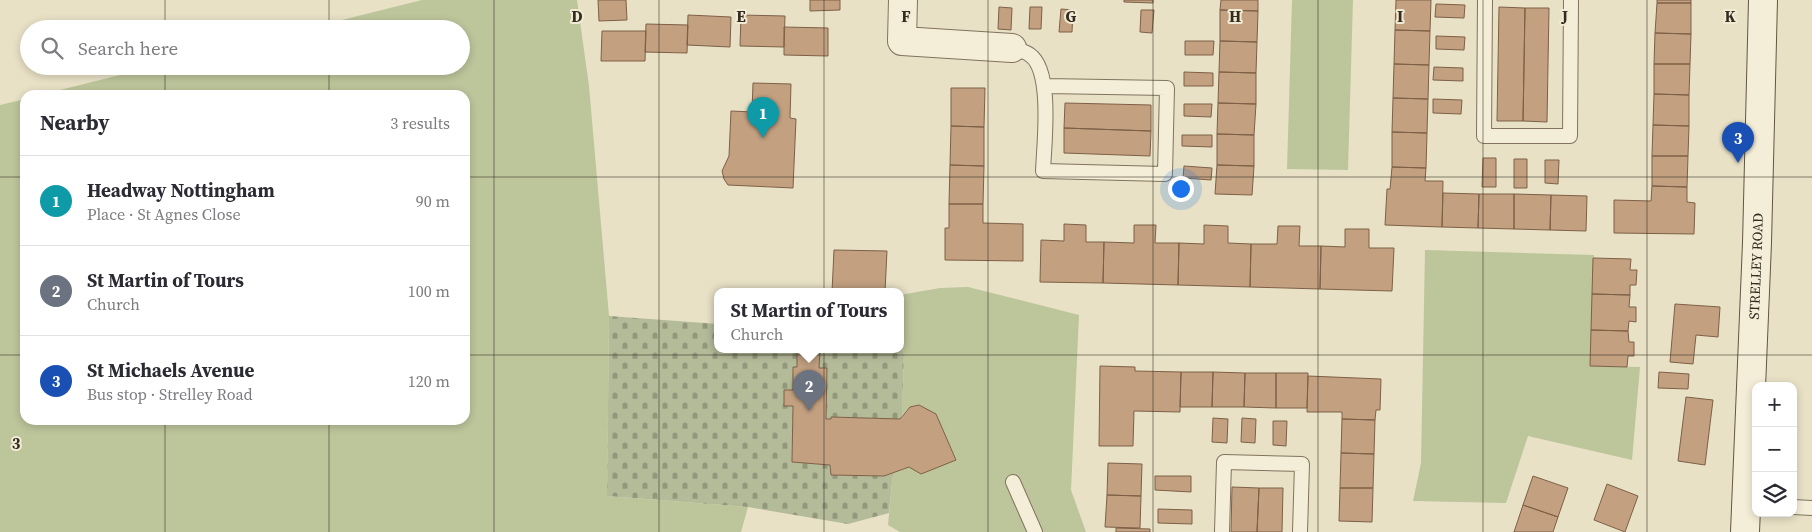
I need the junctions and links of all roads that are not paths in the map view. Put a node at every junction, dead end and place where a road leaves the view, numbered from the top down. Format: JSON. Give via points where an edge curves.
{"nodes":[{"id":1,"x":903,"y":0,"type":"edge"},
{"id":2,"x":1485,"y":0,"type":"edge"},
{"id":3,"x":1570,"y":0,"type":"edge"},
{"id":4,"x":1763,"y":0,"type":"edge"},
{"id":5,"x":1012,"y":48,"type":"joint"},
{"id":6,"x":1045,"y":86,"type":"junction"},
{"id":7,"x":1013,"y":482,"type":"dead end"},
{"id":8,"x":1751,"y":504,"type":"edge"},
{"id":9,"x":1797,"y":507,"type":"edge"},
{"id":10,"x":1812,"y":508,"type":"edge"},
{"id":11,"x":1035,"y":532,"type":"edge"},
{"id":12,"x":1222,"y":532,"type":"edge"},
{"id":13,"x":1300,"y":532,"type":"edge"},
{"id":14,"x":1745,"y":532,"type":"edge"}],
"edges":[{"from":1,"to":5,"type":"main road","via":[[902,41]]},
{"from":2,"to":3,"type":"lane","via":[[1484,136],[1570,136]]},
{"from":4,"to":8,"type":"main road","name":"STRELLEY ROAD"},
{"from":5,"to":6,"type":"lane","via":[[1031,55]]},
{"from":6,"to":6,"type":"lane","via":[[1166,88],[1165,174],[1043,171]]},
{"from":7,"to":11,"type":"lane"},
{"from":8,"to":14,"type":"main road","name":"STRELLEY ROAD"},
{"from":9,"to":10,"type":"lane"},
{"from":12,"to":13,"type":"lane","via":[[1224,462],[1302,464]]}]}
